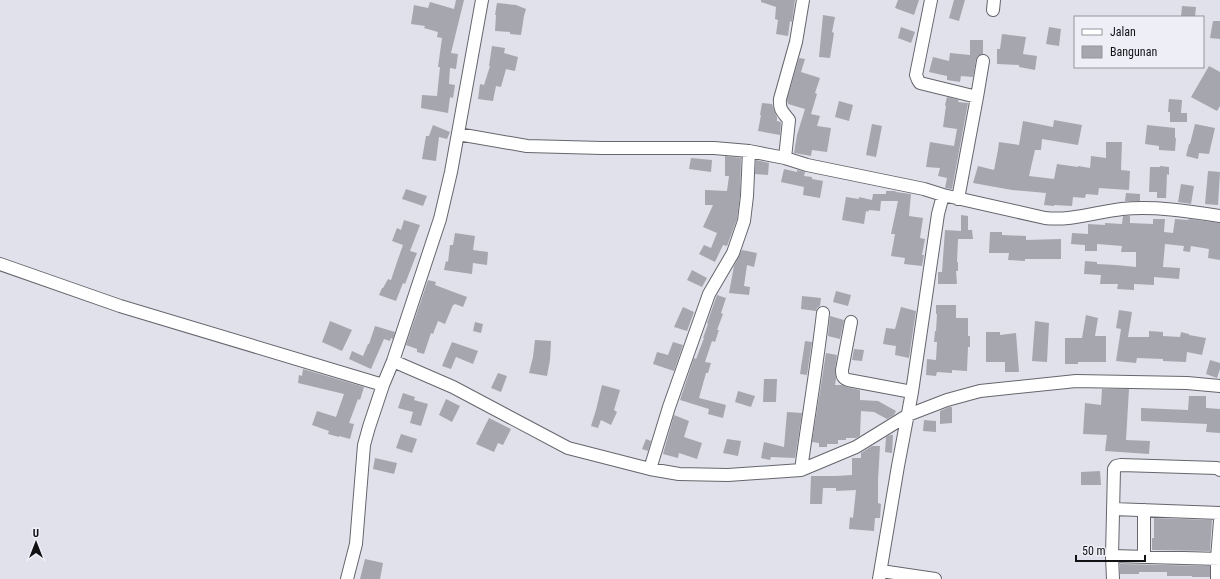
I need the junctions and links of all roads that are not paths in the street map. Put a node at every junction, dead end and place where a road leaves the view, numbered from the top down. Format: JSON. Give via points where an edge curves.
{"nodes":[{"id":1,"x":482,"y":0,"type":"edge"},
{"id":2,"x":803,"y":0,"type":"edge"},
{"id":3,"x":931,"y":0,"type":"edge"},
{"id":4,"x":983,"y":60,"type":"dead end"},
{"id":5,"x":977,"y":97,"type":"junction"},
{"id":6,"x":458,"y":134,"type":"junction"},
{"id":7,"x":749,"y":151,"type":"junction"},
{"id":8,"x":785,"y":158,"type":"junction"},
{"id":9,"x":943,"y":195,"type":"junction"},
{"id":10,"x":958,"y":199,"type":"junction"},
{"id":11,"x":1220,"y":216,"type":"edge"},
{"id":12,"x":0,"y":264,"type":"edge"},
{"id":13,"x":823,"y":313,"type":"dead end"},
{"id":14,"x":851,"y":322,"type":"dead end"},
{"id":15,"x":393,"y":361,"type":"junction"},
{"id":16,"x":383,"y":385,"type":"junction"},
{"id":17,"x":1220,"y":386,"type":"edge"},
{"id":18,"x":912,"y":392,"type":"junction"},
{"id":19,"x":908,"y":415,"type":"junction"},
{"id":20,"x":650,"y":469,"type":"junction"},
{"id":21,"x":801,"y":470,"type":"junction"},
{"id":22,"x":1220,"y":470,"type":"edge"},
{"id":23,"x":1113,"y":509,"type":"junction"},
{"id":24,"x":1144,"y":510,"type":"junction"},
{"id":25,"x":1220,"y":513,"type":"edge"},
{"id":26,"x":1220,"y":521,"type":"edge"},
{"id":27,"x":1112,"y":556,"type":"junction"},
{"id":28,"x":1144,"y":556,"type":"junction"},
{"id":29,"x":1218,"y":558,"type":"edge"},
{"id":30,"x":880,"y":575,"type":"edge"},
{"id":31,"x":347,"y":579,"type":"edge"},
{"id":32,"x":935,"y":579,"type":"edge"},
{"id":33,"x":1113,"y":579,"type":"edge"},
{"id":34,"x":1217,"y":579,"type":"edge"}],
"edges":[{"from":1,"to":6,"type":"street"},
{"from":2,"to":8,"type":"street","via":[[796,42],[780,99],[780,109],[788,120]]},
{"from":3,"to":5,"type":"street","via":[[916,75],[918,80]]},
{"from":4,"to":5,"type":"street"},
{"from":5,"to":10,"type":"street"},
{"from":6,"to":7,"type":"street","via":[[526,146],[714,148]]},
{"from":6,"to":15,"type":"street","via":[[440,219]]},
{"from":7,"to":8,"type":"street"},
{"from":7,"to":20,"type":"street","via":[[744,221],[733,253],[709,294]]},
{"from":8,"to":9,"type":"street"},
{"from":9,"to":10,"type":"street"},
{"from":9,"to":18,"type":"street"},
{"from":10,"to":11,"type":"street","via":[[1056,219],[1122,209],[1194,212]]},
{"from":12,"to":16,"type":"street","via":[[120,306]]},
{"from":13,"to":21,"type":"street"},
{"from":14,"to":18,"type":"street","via":[[842,370],[844,378]]},
{"from":15,"to":16,"type":"street"},
{"from":15,"to":20,"type":"street","via":[[453,387],[568,448]]},
{"from":16,"to":31,"type":"street","via":[[364,446],[356,544]]},
{"from":17,"to":19,"type":"street","via":[[1076,381],[980,391]]},
{"from":18,"to":19,"type":"street"},
{"from":19,"to":21,"type":"street","via":[[856,447]]},
{"from":19,"to":30,"type":"street"},
{"from":20,"to":21,"type":"street","via":[[679,474],[728,475]]},
{"from":22,"to":23,"type":"street","via":[[1118,465],[1114,469]]},
{"from":23,"to":24,"type":"street"},
{"from":23,"to":27,"type":"street"},
{"from":24,"to":25,"type":"street"},
{"from":24,"to":28,"type":"street"},
{"from":26,"to":29,"type":"street"},
{"from":27,"to":28,"type":"street"},
{"from":27,"to":33,"type":"street"},
{"from":28,"to":29,"type":"street"},
{"from":29,"to":34,"type":"street"},
{"from":30,"to":32,"type":"street"}]}
